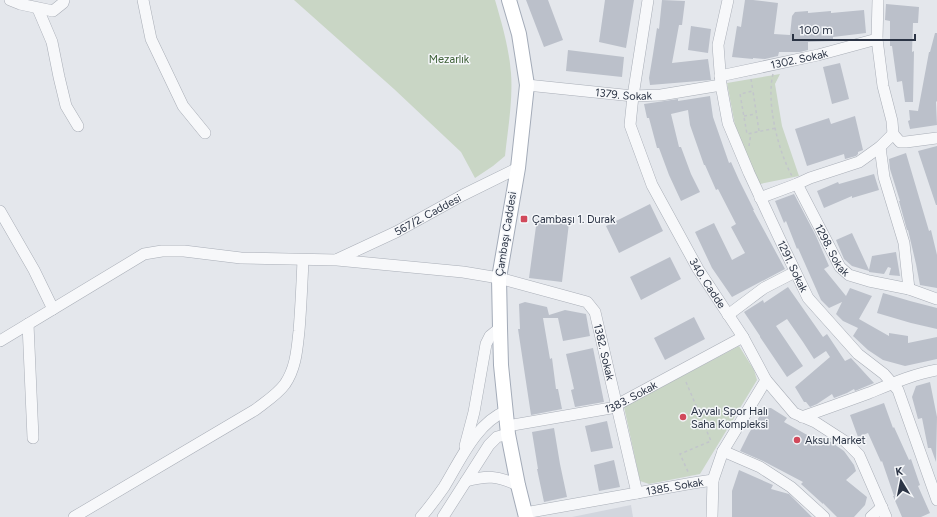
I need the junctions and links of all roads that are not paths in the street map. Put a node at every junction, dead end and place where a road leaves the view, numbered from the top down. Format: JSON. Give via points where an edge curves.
{"nodes":[{"id":1,"x":10,"y":0,"type":"edge"},
{"id":2,"x":143,"y":0,"type":"edge"},
{"id":3,"x":509,"y":0,"type":"edge"},
{"id":4,"x":648,"y":0,"type":"edge"},
{"id":5,"x":728,"y":0,"type":"edge"},
{"id":6,"x":878,"y":0,"type":"edge"},
{"id":7,"x":66,"y":1,"type":"edge"},
{"id":8,"x":38,"y":8,"type":"junction"},
{"id":9,"x":877,"y":39,"type":"junction"},
{"id":10,"x":720,"y":81,"type":"junction"},
{"id":11,"x":527,"y":84,"type":"junction"},
{"id":12,"x":633,"y":96,"type":"junction"},
{"id":13,"x":78,"y":126,"type":"dead end"},
{"id":14,"x":205,"y":133,"type":"dead end"},
{"id":15,"x":893,"y":134,"type":"junction"},
{"id":16,"x":937,"y":138,"type":"edge"},
{"id":17,"x":880,"y":147,"type":"junction"},
{"id":18,"x":518,"y":168,"type":"junction"},
{"id":19,"x":798,"y":184,"type":"junction"},
{"id":20,"x":760,"y":198,"type":"junction"},
{"id":21,"x":0,"y":211,"type":"edge"},
{"id":22,"x":303,"y":260,"type":"junction"},
{"id":23,"x":337,"y":260,"type":"junction"},
{"id":24,"x":795,"y":272,"type":"junction"},
{"id":25,"x":498,"y":278,"type":"junction"},
{"id":26,"x":909,"y":289,"type":"junction"},
{"id":27,"x":937,"y":299,"type":"edge"},
{"id":28,"x":53,"y":308,"type":"junction"},
{"id":29,"x":728,"y":315,"type":"junction"},
{"id":30,"x":28,"y":324,"type":"junction"},
{"id":31,"x":500,"y":328,"type":"junction"},
{"id":32,"x":743,"y":337,"type":"junction"},
{"id":33,"x":0,"y":341,"type":"edge"},
{"id":34,"x":937,"y":370,"type":"edge"},
{"id":35,"x":766,"y":380,"type":"junction"},
{"id":36,"x":893,"y":384,"type":"junction"},
{"id":37,"x":617,"y":404,"type":"junction"},
{"id":38,"x":506,"y":411,"type":"junction"},
{"id":39,"x":802,"y":417,"type":"junction"},
{"id":40,"x":508,"y":430,"type":"junction"},
{"id":41,"x":33,"y":438,"type":"dead end"},
{"id":42,"x":723,"y":451,"type":"junction"},
{"id":43,"x":463,"y":455,"type":"junction"},
{"id":44,"x":713,"y":480,"type":"junction"},
{"id":45,"x":466,"y":481,"type":"junction"},
{"id":46,"x":518,"y":485,"type":"junction"},
{"id":47,"x":637,"y":493,"type":"junction"},
{"id":48,"x":937,"y":498,"type":"edge"},
{"id":49,"x":884,"y":512,"type":"edge"},
{"id":50,"x":525,"y":515,"type":"edge"},
{"id":51,"x":74,"y":517,"type":"edge"},
{"id":52,"x":421,"y":517,"type":"edge"},
{"id":53,"x":443,"y":517,"type":"edge"},
{"id":54,"x":712,"y":517,"type":"edge"},
{"id":55,"x":824,"y":517,"type":"edge"},
{"id":56,"x":870,"y":517,"type":"edge"}],
"edges":[{"from":1,"to":8,"type":"street"},
{"from":2,"to":14,"type":"street","via":[[151,39],[183,106]]},
{"from":3,"to":11,"type":"main road","name":"Çambaşı Caddesi","via":[[519,34]]},
{"from":4,"to":12,"type":"street","name":"340. Cadde"},
{"from":5,"to":10,"type":"street","name":"1291. Sokak","via":[[718,45]]},
{"from":6,"to":9,"type":"street"},
{"from":7,"to":8,"type":"street","via":[[53,11]]},
{"from":8,"to":13,"type":"street","via":[[52,42],[66,106]]},
{"from":9,"to":10,"type":"street","name":"1302. Sokak","via":[[750,70]]},
{"from":9,"to":15,"type":"street","via":[[882,86]]},
{"from":10,"to":12,"type":"street","name":"1379. Sokak","via":[[661,95]]},
{"from":10,"to":20,"type":"street","name":"1291. Sokak","via":[[728,123]]},
{"from":11,"to":12,"type":"street","name":"1379. Sokak"},
{"from":11,"to":18,"type":"main road","name":"Çambaşı Caddesi"},
{"from":12,"to":29,"type":"street","name":"340. Cadde","via":[[630,125],[652,185],[698,269]]},
{"from":15,"to":16,"type":"street","via":[[900,142]]},
{"from":15,"to":17,"type":"street"},
{"from":17,"to":19,"type":"street","via":[[859,162]]},
{"from":17,"to":26,"type":"street","via":[[884,177],[904,243]]},
{"from":18,"to":23,"type":"street","name":"567/2. Caddesi"},
{"from":18,"to":25,"type":"main road","name":"Çambaşı Caddesi"},
{"from":19,"to":20,"type":"street"},
{"from":19,"to":26,"type":"street","name":"1298. Sokak","via":[[840,267],[849,275]]},
{"from":20,"to":24,"type":"street","name":"1291. Sokak"},
{"from":21,"to":28,"type":"street"},
{"from":22,"to":23,"type":"street","name":"1382. Sokak"},
{"from":22,"to":28,"type":"street","name":"1382. Sokak","via":[[241,258],[184,251],[144,254]]},
{"from":22,"to":51,"type":"street","via":[[296,357],[285,384],[255,410]]},
{"from":23,"to":25,"type":"street","name":"1382. Sokak","via":[[463,272]]},
{"from":24,"to":29,"type":"street","via":[[764,288]]},
{"from":24,"to":36,"type":"street","name":"1291. Sokak","via":[[808,298],[858,354]]},
{"from":25,"to":31,"type":"main road","name":"Çambaşı Caddesi"},
{"from":25,"to":37,"type":"street","name":"1382. Sokak","via":[[587,302],[595,312]]},
{"from":26,"to":27,"type":"street","name":"1298. Sokak"},
{"from":28,"to":30,"type":"street","name":"1382. Sokak"},
{"from":29,"to":32,"type":"street","name":"340. Cadde"},
{"from":30,"to":33,"type":"street","name":"1382. Sokak"},
{"from":30,"to":41,"type":"street"},
{"from":31,"to":38,"type":"main road","name":"Çambaşı Caddesi"},
{"from":31,"to":43,"type":"street","via":[[490,336],[486,344],[473,417]]},
{"from":32,"to":35,"type":"street","name":"340. Cadde"},
{"from":32,"to":37,"type":"street","name":"1383. Sokak"},
{"from":34,"to":36,"type":"street"},
{"from":35,"to":39,"type":"street","name":"340. Cadde","via":[[794,413]]},
{"from":35,"to":42,"type":"street","name":"1385. Sokak"},
{"from":36,"to":39,"type":"street"},
{"from":36,"to":48,"type":"street","name":"1291. Sokak","via":[[898,390]]},
{"from":37,"to":40,"type":"street","name":"1383. Sokak","via":[[611,408]]},
{"from":37,"to":47,"type":"street","name":"1382. Sokak"},
{"from":38,"to":40,"type":"main road","name":"Çambaşı Caddesi"},
{"from":38,"to":43,"type":"street","via":[[486,423]]},
{"from":39,"to":49,"type":"street","name":"340. Cadde","via":[[815,422],[846,442],[859,456]]},
{"from":40,"to":45,"type":"street","name":"1383. Sokak","via":[[492,442]]},
{"from":40,"to":46,"type":"main road","name":"Çambaşı Caddesi"},
{"from":42,"to":44,"type":"street","name":"1385. Sokak"},
{"from":42,"to":55,"type":"street","via":[[760,467],[791,487]]},
{"from":43,"to":52,"type":"street"},
{"from":44,"to":47,"type":"street","name":"1385. Sokak"},
{"from":44,"to":54,"type":"street"},
{"from":45,"to":46,"type":"street","via":[[496,477]]},
{"from":45,"to":53,"type":"street","name":"1383. Sokak"},
{"from":46,"to":50,"type":"main road","name":"Çambaşı Caddesi"},
{"from":47,"to":50,"type":"street","name":"1385. Sokak"},
{"from":49,"to":56,"type":"street"}]}
